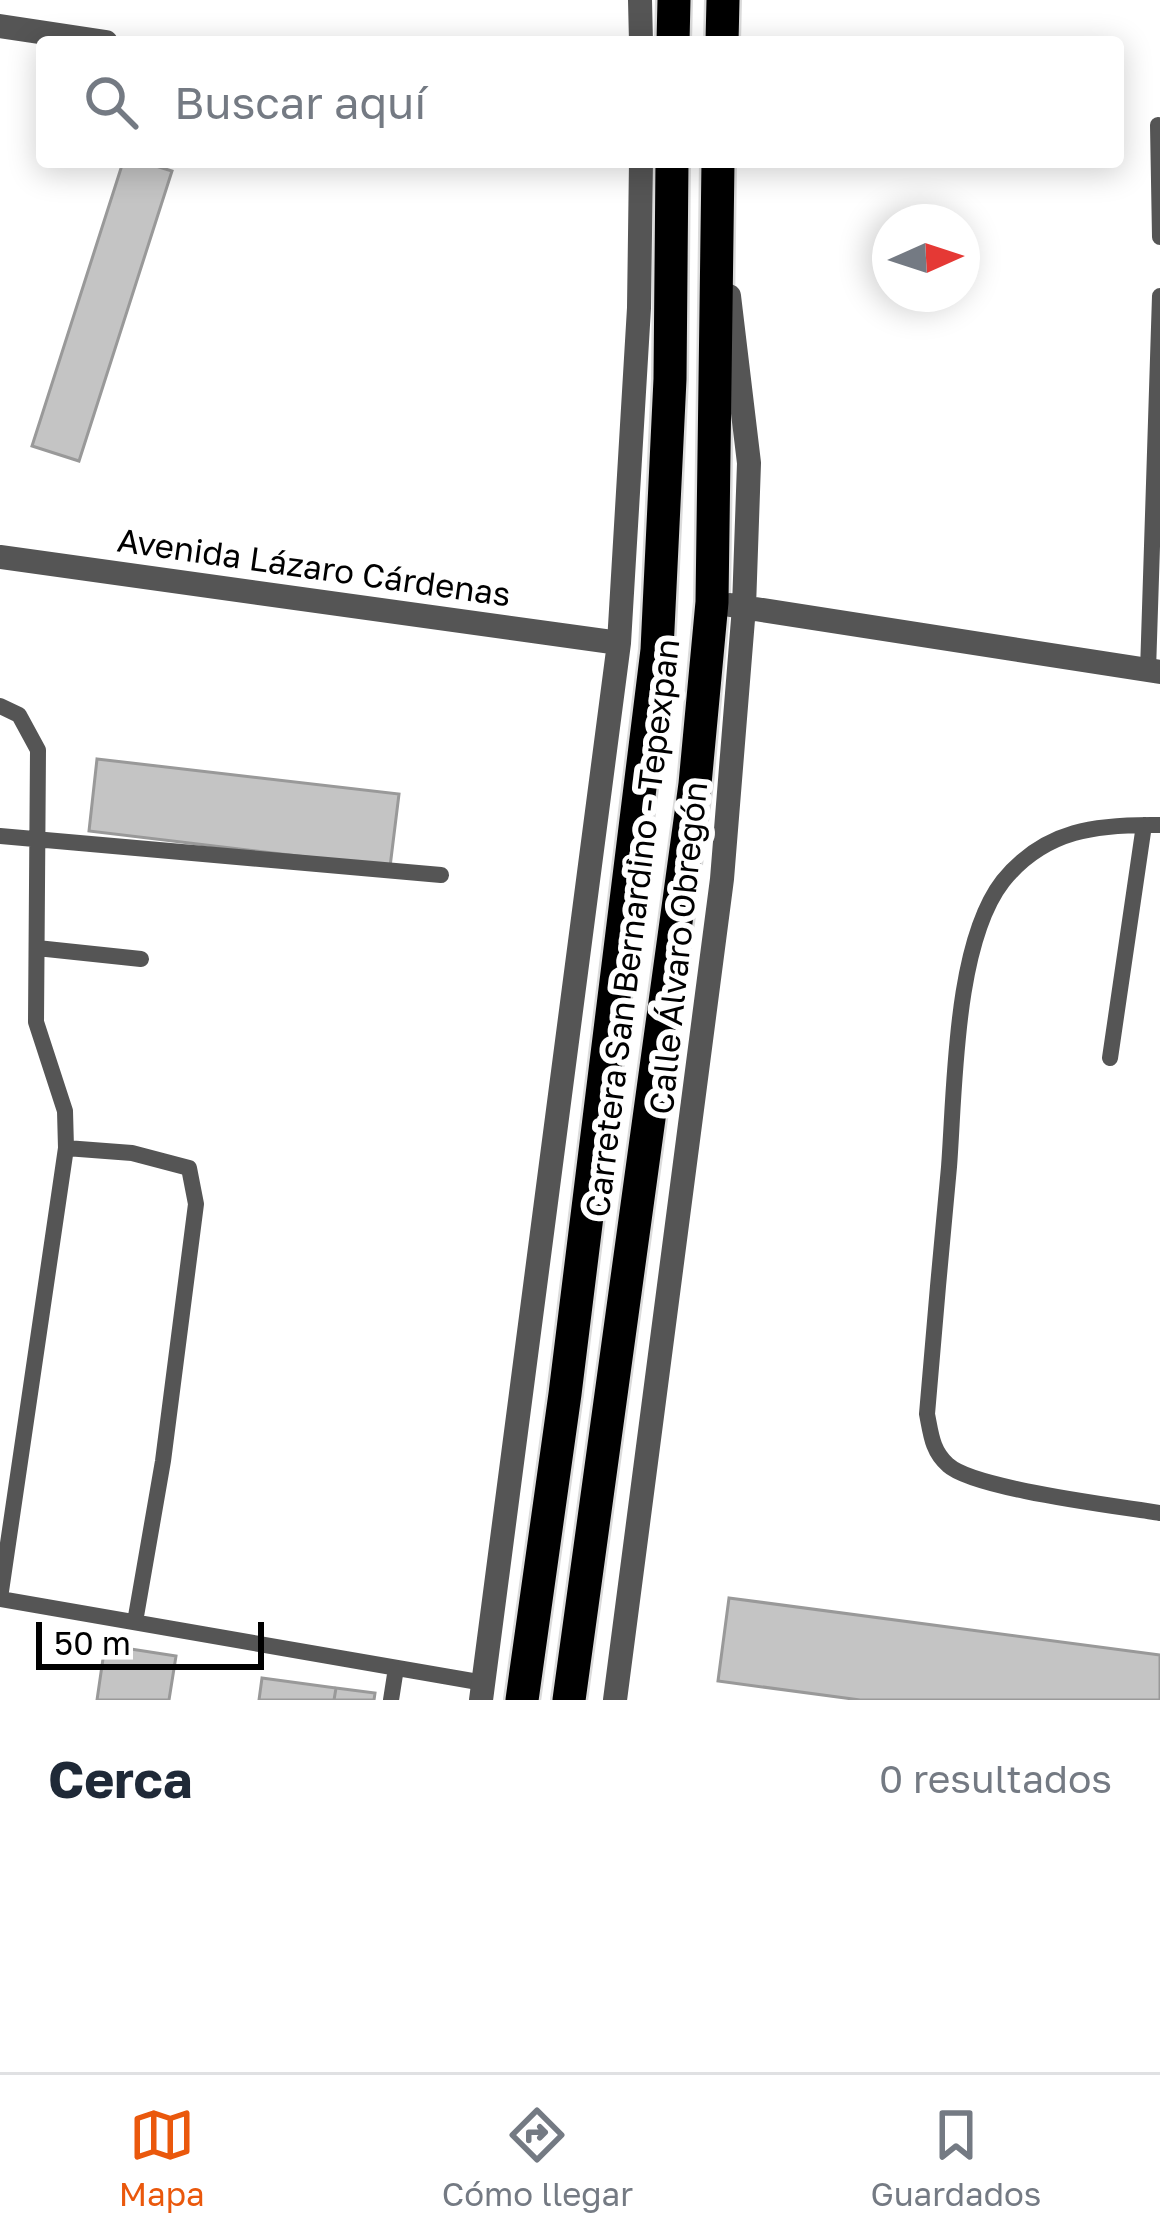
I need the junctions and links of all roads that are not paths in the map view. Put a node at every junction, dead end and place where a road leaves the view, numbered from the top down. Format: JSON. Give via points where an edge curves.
{"nodes":[{"id":1,"x":640,"y":0,"type":"edge"},
{"id":2,"x":674,"y":0,"type":"edge"},
{"id":3,"x":723,"y":0,"type":"edge"},
{"id":4,"x":0,"y":26,"type":"edge"},
{"id":5,"x":66,"y":36,"type":"edge"},
{"id":6,"x":640,"y":36,"type":"edge"},
{"id":7,"x":673,"y":36,"type":"edge"},
{"id":8,"x":722,"y":36,"type":"edge"},
{"id":9,"x":1158,"y":125,"type":"edge"},
{"id":10,"x":641,"y":168,"type":"edge"},
{"id":11,"x":672,"y":168,"type":"edge"},
{"id":12,"x":718,"y":168,"type":"edge"},
{"id":13,"x":1160,"y":237,"type":"edge"},
{"id":14,"x":1160,"y":296,"type":"edge"},
{"id":15,"x":0,"y":557,"type":"edge"},
{"id":16,"x":728,"y":605,"type":"junction"},
{"id":17,"x":619,"y":643,"type":"junction"},
{"id":18,"x":1154,"y":672,"type":"edge"},
{"id":19,"x":0,"y":706,"type":"edge"},
{"id":20,"x":1152,"y":825,"type":"edge"},
{"id":21,"x":0,"y":836,"type":"edge"},
{"id":22,"x":38,"y":840,"type":"junction"},
{"id":23,"x":441,"y":875,"type":"dead end"},
{"id":24,"x":37,"y":948,"type":"junction"},
{"id":25,"x":141,"y":959,"type":"dead end"},
{"id":26,"x":1110,"y":1058,"type":"dead end"},
{"id":27,"x":66,"y":1148,"type":"junction"},
{"id":28,"x":1160,"y":1513,"type":"edge"},
{"id":29,"x":0,"y":1598,"type":"edge"},
{"id":30,"x":135,"y":1622,"type":"junction"},
{"id":31,"x":396,"y":1668,"type":"junction"},
{"id":32,"x":483,"y":1692,"type":"edge"},
{"id":33,"x":391,"y":1700,"type":"edge"},
{"id":34,"x":522,"y":1700,"type":"edge"},
{"id":35,"x":569,"y":1700,"type":"edge"},
{"id":36,"x":616,"y":1700,"type":"edge"}],
"edges":[{"from":1,"to":6,"type":"street"},
{"from":2,"to":7,"type":"highway"},
{"from":3,"to":8,"type":"highway"},
{"from":4,"to":5,"type":"street"},
{"from":9,"to":13,"type":"lane"},
{"from":10,"to":17,"type":"street"},
{"from":11,"to":34,"type":"highway","name":"Carretera San Bernardino - Tepexpan","via":[[657,650]]},
{"from":12,"to":16,"type":"highway","name":"Carretera San Bernardino - Tepexpan"},
{"from":14,"to":18,"type":"lane"},
{"from":15,"to":17,"type":"street","name":"Avenida Lázaro Cárdenas"},
{"from":16,"to":18,"type":"street"},
{"from":16,"to":35,"type":"highway","name":"Carretera San Bernardino - Tepexpan","via":[[695,784]]},
{"from":16,"to":36,"type":"street","name":"Calle Álvaro Obregón","via":[[722,879]]},
{"from":17,"to":32,"type":"street"},
{"from":19,"to":22,"type":"lane","via":[[19,715],[38,750]]},
{"from":20,"to":26,"type":"lane"},
{"from":20,"to":28,"type":"lane","via":[[1081,828],[1047,843],[1002,882],[975,940],[926,1414],[934,1449],[951,1469]]},
{"from":21,"to":22,"type":"lane"},
{"from":22,"to":23,"type":"lane"},
{"from":22,"to":24,"type":"lane"},
{"from":24,"to":25,"type":"lane"},
{"from":24,"to":27,"type":"lane","via":[[36,1022],[65,1111]]},
{"from":27,"to":29,"type":"lane"},
{"from":27,"to":30,"type":"lane","via":[[189,1168],[196,1204]]},
{"from":29,"to":30,"type":"lane"},
{"from":30,"to":31,"type":"lane"},
{"from":31,"to":32,"type":"lane"},
{"from":31,"to":33,"type":"lane"}]}
